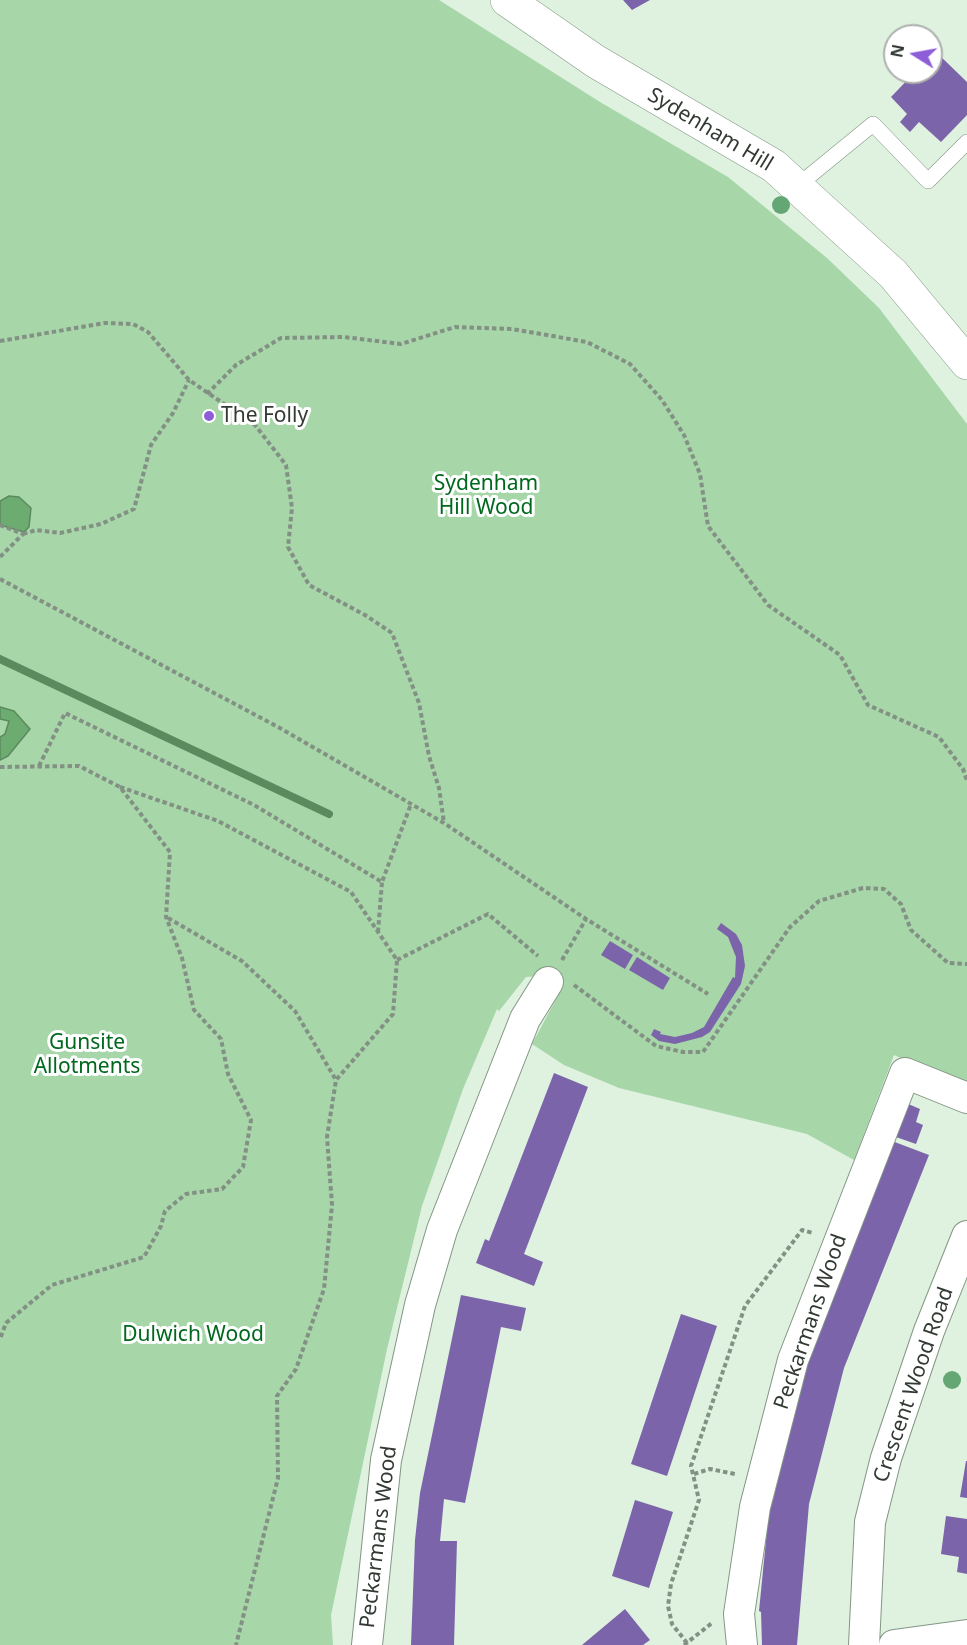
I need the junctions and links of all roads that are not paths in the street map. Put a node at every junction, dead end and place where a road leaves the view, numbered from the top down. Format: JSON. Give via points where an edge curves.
{"nodes":[{"id":1,"x":507,"y":0,"type":"edge"},
{"id":2,"x":967,"y":142,"type":"edge"},
{"id":3,"x":796,"y":187,"type":"junction"},
{"id":4,"x":967,"y":363,"type":"edge"},
{"id":5,"x":553,"y":970,"type":"road end"},
{"id":6,"x":967,"y":1098,"type":"edge"},
{"id":7,"x":967,"y":1236,"type":"edge"},
{"id":8,"x":967,"y":1635,"type":"edge"},
{"id":9,"x":367,"y":1645,"type":"edge"},
{"id":10,"x":742,"y":1645,"type":"edge"},
{"id":11,"x":864,"y":1645,"type":"edge"},
{"id":12,"x":894,"y":1645,"type":"edge"}],
"edges":[{"from":1,"to":3,"type":"street","name":"Sydenham Hill","via":[[595,61],[774,166]]},
{"from":2,"to":3,"type":"lane","via":[[928,181],[873,124]]},
{"from":3,"to":4,"type":"street","name":"Sydenham Hill","via":[[893,274]]},
{"from":5,"to":9,"type":"street","name":"Peckarmans Wood","via":[[525,1019],[442,1230],[420,1305],[386,1460]]},
{"from":6,"to":10,"type":"street","name":"Peckarmans Wood","via":[[905,1073],[793,1360],[755,1507],[739,1614]]},
{"from":7,"to":11,"type":"street","name":"Crescent Wood Road","via":[[886,1458],[870,1522]]},
{"from":8,"to":12,"type":"street"}]}
